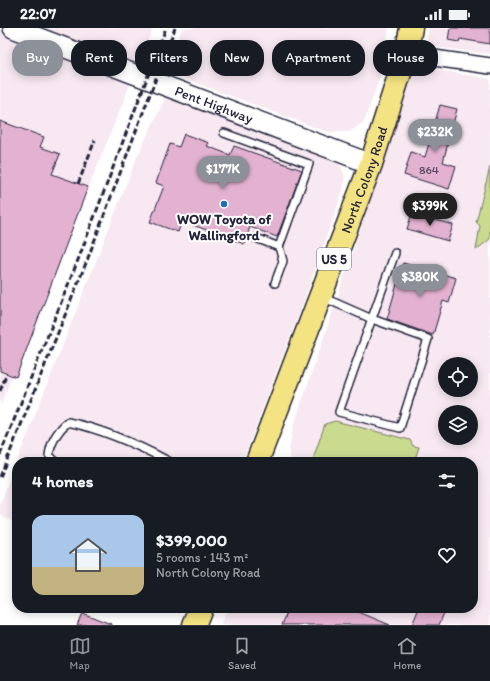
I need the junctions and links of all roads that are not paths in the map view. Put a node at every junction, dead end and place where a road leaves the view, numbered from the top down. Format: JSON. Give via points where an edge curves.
{"nodes":[{"id":1,"x":13,"y":28,"type":"edge"},
{"id":2,"x":411,"y":28,"type":"edge"},
{"id":3,"x":409,"y":40,"type":"edge"},
{"id":4,"x":438,"y":59,"type":"edge"},
{"id":5,"x":490,"y":66,"type":"edge"},
{"id":6,"x":399,"y":76,"type":"edge"},
{"id":7,"x":224,"y":133,"type":"dead end"},
{"id":8,"x":371,"y":164,"type":"junction"},
{"id":9,"x":256,"y":238,"type":"dead end"},
{"id":10,"x":279,"y":246,"type":"junction"},
{"id":11,"x":395,"y":253,"type":"dead end"},
{"id":12,"x":275,"y":283,"type":"dead end"},
{"id":13,"x":320,"y":296,"type":"junction"},
{"id":14,"x":372,"y":319,"type":"junction"},
{"id":15,"x":51,"y":457,"type":"edge"},
{"id":16,"x":161,"y":457,"type":"edge"},
{"id":17,"x":259,"y":457,"type":"edge"},
{"id":18,"x":199,"y":613,"type":"edge"},
{"id":19,"x":194,"y":625,"type":"edge"}],
"edges":[{"from":1,"to":8,"type":"street","name":"Pent Highway"},
{"from":2,"to":3,"type":"main road","name":"North Colony Road","number":"US 5"},
{"from":4,"to":5,"type":"street"},
{"from":6,"to":8,"type":"main road","name":"North Colony Road","number":"US 5"},
{"from":7,"to":10,"type":"lane","via":[[309,164]]},
{"from":8,"to":13,"type":"main road","name":"North Colony Road","number":"US 5"},
{"from":9,"to":10,"type":"lane"},
{"from":10,"to":12,"type":"lane","via":[[283,261]]},
{"from":11,"to":14,"type":"lane"},
{"from":13,"to":14,"type":"lane"},
{"from":13,"to":17,"type":"main road","name":"North Colony Road","number":"US 5"},
{"from":14,"to":14,"type":"lane","via":[[428,339],[400,428],[339,412]]},
{"from":15,"to":16,"type":"lane","via":[[50,449],[60,429],[68,422],[84,425]]},
{"from":18,"to":19,"type":"main road"}]}
